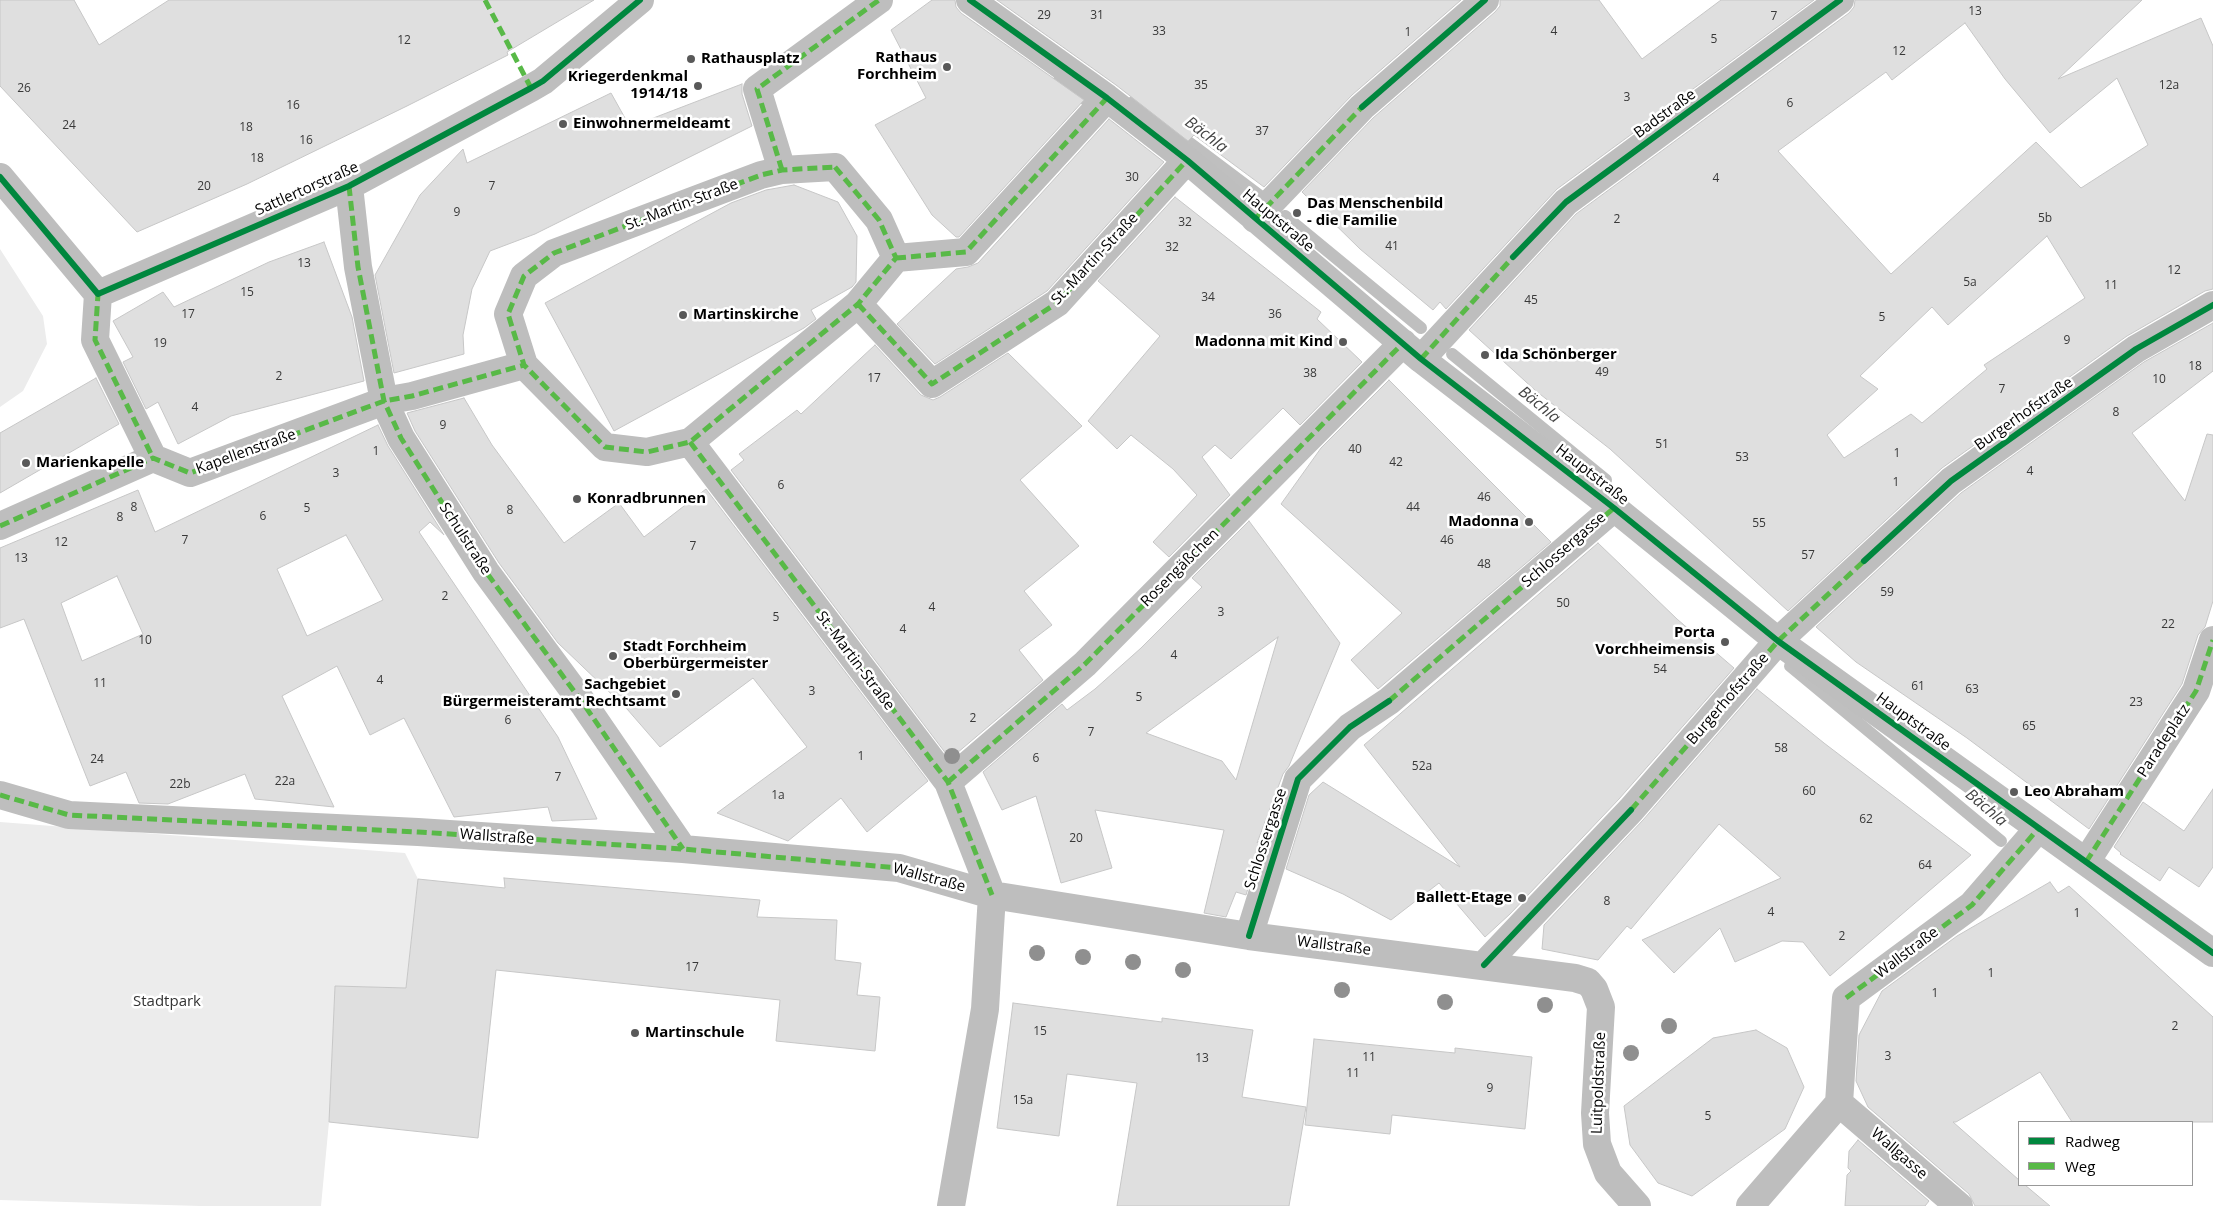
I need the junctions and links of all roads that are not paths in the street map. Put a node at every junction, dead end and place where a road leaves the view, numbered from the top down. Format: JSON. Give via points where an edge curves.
{"nodes":[{"id":1,"x":640,"y":0,"type":"edge"},
{"id":2,"x":879,"y":0,"type":"edge"},
{"id":3,"x":970,"y":0,"type":"edge"},
{"id":4,"x":1485,"y":0,"type":"edge"},
{"id":5,"x":1840,"y":0,"type":"edge"},
{"id":6,"x":1108,"y":98,"type":"junction"},
{"id":7,"x":1187,"y":160,"type":"junction"},
{"id":8,"x":782,"y":170,"type":"junction"},
{"id":9,"x":0,"y":177,"type":"edge"},
{"id":10,"x":349,"y":186,"type":"junction"},
{"id":11,"x":1255,"y":219,"type":"junction"},
{"id":12,"x":896,"y":258,"type":"junction"},
{"id":13,"x":98,"y":294,"type":"junction"},
{"id":14,"x":858,"y":304,"type":"junction"},
{"id":15,"x":2213,"y":305,"type":"edge"},
{"id":16,"x":1412,"y":351,"type":"junction"},
{"id":17,"x":524,"y":365,"type":"junction"},
{"id":18,"x":384,"y":401,"type":"junction"},
{"id":19,"x":690,"y":442,"type":"junction"},
{"id":20,"x":153,"y":458,"type":"junction"},
{"id":21,"x":1614,"y":508,"type":"junction"},
{"id":22,"x":0,"y":526,"type":"edge"},
{"id":23,"x":2213,"y":640,"type":"edge"},
{"id":24,"x":1778,"y":641,"type":"junction"},
{"id":25,"x":948,"y":782,"type":"junction"},
{"id":26,"x":0,"y":795,"type":"edge"},
{"id":27,"x":2038,"y":829,"type":"junction"},
{"id":28,"x":683,"y":849,"type":"junction"},
{"id":29,"x":2086,"y":862,"type":"junction"},
{"id":30,"x":992,"y":895,"type":"junction"},
{"id":31,"x":1249,"y":936,"type":"junction"},
{"id":32,"x":2213,"y":953,"type":"edge"},
{"id":33,"x":1484,"y":965,"type":"junction"},
{"id":34,"x":1601,"y":1008,"type":"joint"},
{"id":35,"x":1839,"y":1102,"type":"junction"},
{"id":36,"x":951,"y":1206,"type":"edge"},
{"id":37,"x":1637,"y":1206,"type":"edge"},
{"id":38,"x":1750,"y":1206,"type":"edge"},
{"id":39,"x":1958,"y":1206,"type":"edge"}],
"edges":[{"from":1,"to":10,"type":"street","name":"Sattlertorstraße","via":[[543,81]]},
{"from":2,"to":8,"type":"street","via":[[757,89]]},
{"from":3,"to":6,"type":"street","name":"Hauptstraße"},
{"from":4,"to":11,"type":"street","via":[[1362,107]]},
{"from":5,"to":16,"type":"street","name":"Badstraße","via":[[1566,202],[1513,257]]},
{"from":6,"to":7,"type":"street","name":"Hauptstraße"},
{"from":6,"to":12,"type":"street","via":[[966,252]]},
{"from":7,"to":11,"type":"street","name":"Hauptstraße"},
{"from":7,"to":14,"type":"street","name":"St.-Martin-Straße","via":[[1057,303],[932,384]]},
{"from":8,"to":12,"type":"street","name":"St.-Martin-Straße","via":[[835,167],[879,220]]},
{"from":8,"to":17,"type":"street","name":"St.-Martin-Straße","via":[[761,175],[554,254],[524,276],[508,314]]},
{"from":9,"to":13,"type":"street"},
{"from":10,"to":13,"type":"street","name":"Sattlertorstraße"},
{"from":10,"to":18,"type":"street","name":"Schulstraße","via":[[358,266]]},
{"from":11,"to":16,"type":"street","name":"Hauptstraße"},
{"from":12,"to":14,"type":"street","name":"St.-Martin-Straße"},
{"from":13,"to":20,"type":"street","via":[[95,340]]},
{"from":14,"to":19,"type":"street","name":"St.-Martin-Straße"},
{"from":15,"to":24,"type":"street","name":"Burgerhofstraße","via":[[2136,349],[1951,481]]},
{"from":16,"to":21,"type":"street","name":"Hauptstraße"},
{"from":16,"to":25,"type":"street","name":"Rosengäßchen","via":[[1086,664]]},
{"from":17,"to":18,"type":"street"},
{"from":17,"to":19,"type":"street","name":"St.-Martin-Straße","via":[[605,447],[647,452]]},
{"from":18,"to":20,"type":"street","name":"Kapellenstraße","via":[[190,473]]},
{"from":18,"to":28,"type":"street","name":"Schulstraße","via":[[401,438],[486,572],[585,706]]},
{"from":19,"to":25,"type":"street","name":"St.-Martin-Straße"},
{"from":20,"to":22,"type":"street"},
{"from":21,"to":24,"type":"street","name":"Hauptstraße"},
{"from":21,"to":31,"type":"street","name":"Schlossergasse","via":[[1389,701],[1350,727],[1298,779]]},
{"from":23,"to":29,"type":"street","name":"Paradeplatz","via":[[2196,691]]},
{"from":24,"to":27,"type":"street","name":"Hauptstraße"},
{"from":24,"to":33,"type":"street","name":"Burgerhofstraße","via":[[1631,810]]},
{"from":25,"to":30,"type":"street","name":"St.-Martin-Straße"},
{"from":26,"to":28,"type":"street","name":"Wallstraße","via":[[69,816],[418,832]]},
{"from":27,"to":29,"type":"street","name":"Hauptstraße"},
{"from":27,"to":35,"type":"street","name":"Wallstraße","via":[[1972,905],[1846,998]]},
{"from":28,"to":30,"type":"street","name":"Wallstraße","via":[[899,868]]},
{"from":29,"to":32,"type":"street","name":"Hauptstraße"},
{"from":30,"to":31,"type":"street","name":"Wallstraße"},
{"from":30,"to":36,"type":"street","via":[[985,1009]]},
{"from":31,"to":33,"type":"street","name":"Wallstraße"},
{"from":33,"to":34,"type":"street","name":"Wallstraße","via":[[1588,982]]},
{"from":34,"to":37,"type":"street","name":"Luitpoldstraße","via":[[1595,1113],[1597,1144],[1608,1172]]},
{"from":35,"to":38,"type":"street"},
{"from":35,"to":39,"type":"street","name":"Wallgasse"}]}
